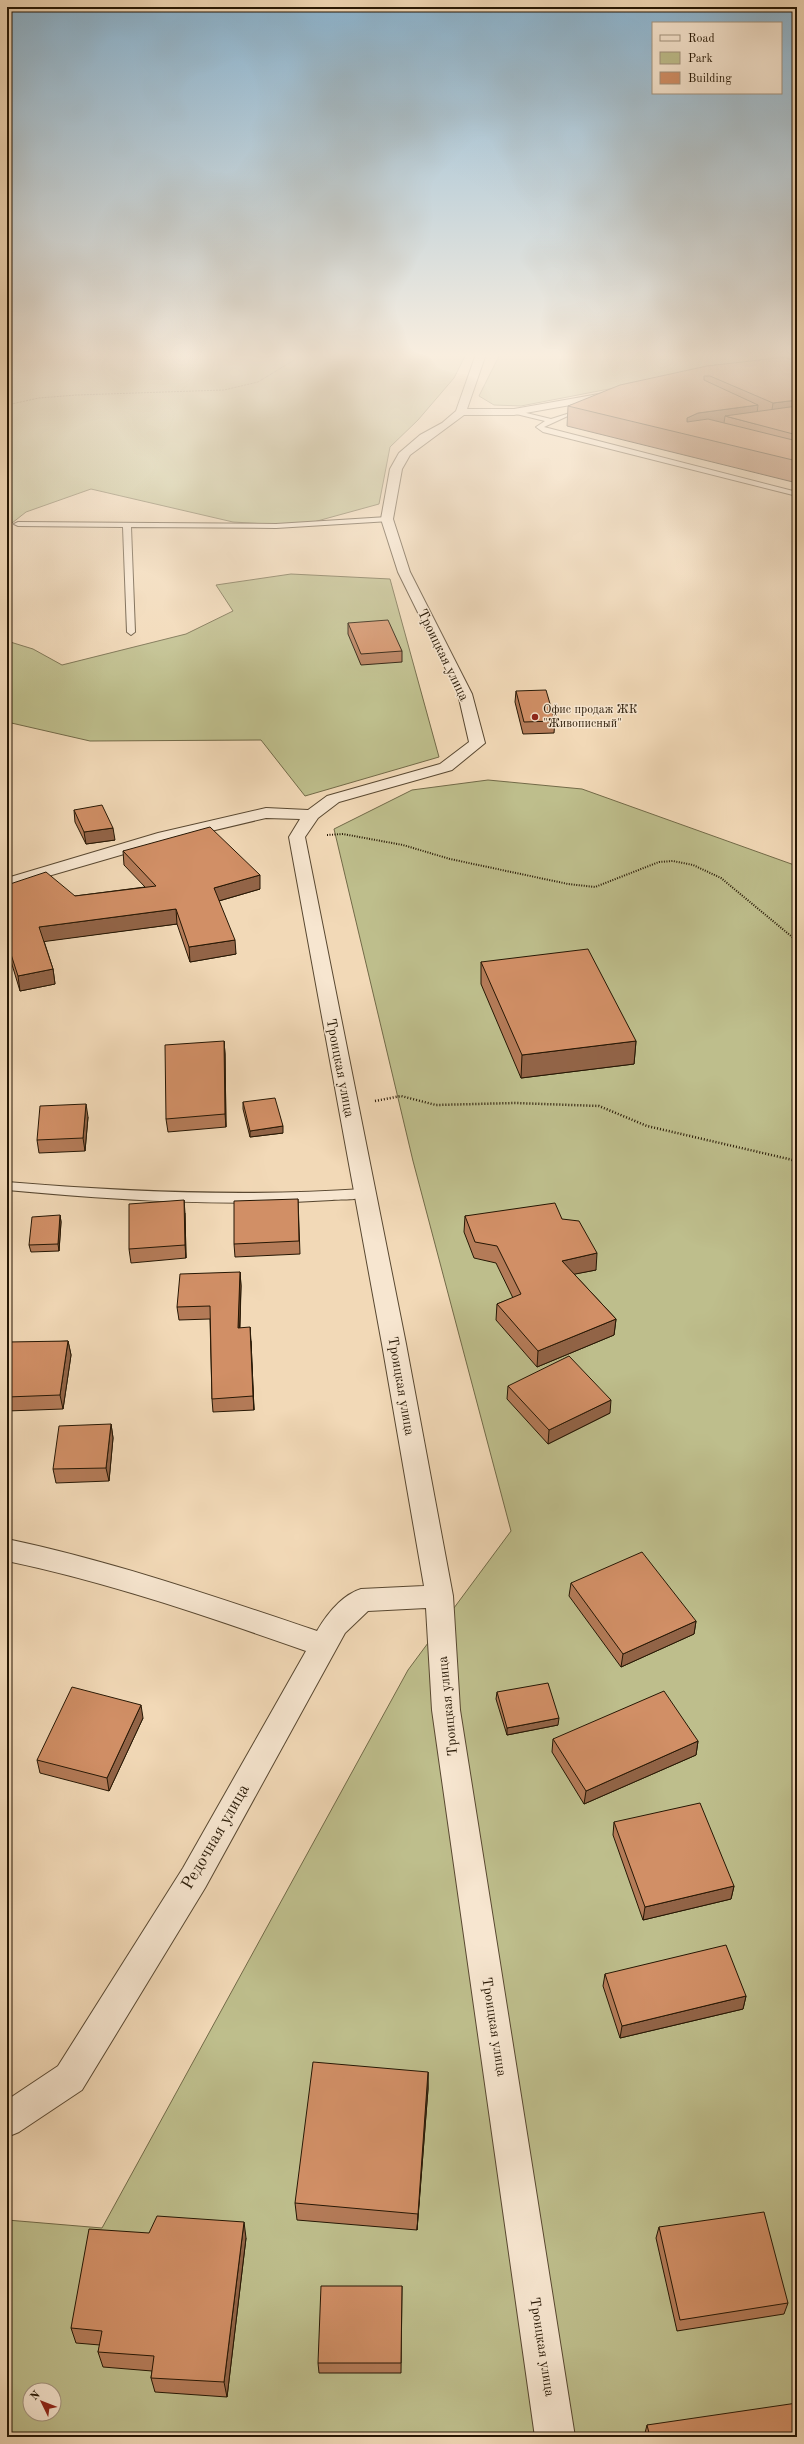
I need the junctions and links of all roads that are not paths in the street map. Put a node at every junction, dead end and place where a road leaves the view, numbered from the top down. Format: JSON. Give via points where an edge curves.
{"nodes":[{"id":1,"x":396,"y":468,"type":"edge"},
{"id":2,"x":692,"y":468,"type":"edge"},
{"id":3,"x":797,"y":494,"type":"edge"},
{"id":4,"x":387,"y":519,"type":"junction"},
{"id":5,"x":18,"y":524,"type":"dead end"},
{"id":6,"x":127,"y":526,"type":"junction"},
{"id":7,"x":131,"y":632,"type":"dead end"},
{"id":8,"x":312,"y":815,"type":"junction"},
{"id":9,"x":7,"y":883,"type":"edge"},
{"id":10,"x":7,"y":1186,"type":"edge"},
{"id":11,"x":363,"y":1193,"type":"junction"},
{"id":12,"x":7,"y":1550,"type":"edge"},
{"id":13,"x":439,"y":1596,"type":"junction"},
{"id":14,"x":324,"y":1645,"type":"junction"},
{"id":15,"x":7,"y":2120,"type":"edge"},
{"id":16,"x":556,"y":2437,"type":"edge"}],
"edges":[{"from":1,"to":4,"type":"street","name":"Троицкая улица"},
{"from":2,"to":3,"type":"lane"},
{"from":4,"to":6,"type":"lane","via":[[276,526]]},
{"from":4,"to":8,"type":"street","name":"Троицкая улица","via":[[404,572],[465,694],[477,743],[446,767],[333,799]]},
{"from":5,"to":6,"type":"lane"},
{"from":6,"to":7,"type":"lane"},
{"from":8,"to":9,"type":"street","via":[[258,815],[164,837]]},
{"from":8,"to":11,"type":"street","name":"Троицкая улица","via":[[297,837]]},
{"from":10,"to":11,"type":"lane","via":[[92,1194],[185,1198],[302,1198]]},
{"from":11,"to":13,"type":"street","name":"Троицкая улица","via":[[394,1344]]},
{"from":12,"to":14,"type":"street","via":[[205,1605]]},
{"from":13,"to":14,"type":"street","name":"Редочная улица","via":[[362,1600],[335,1625]]},
{"from":13,"to":16,"type":"street","name":"Троицкая улица","via":[[446,1710]]},
{"from":14,"to":15,"type":"street","name":"Редочная улица","via":[[194,1878],[70,2078]]}]}
